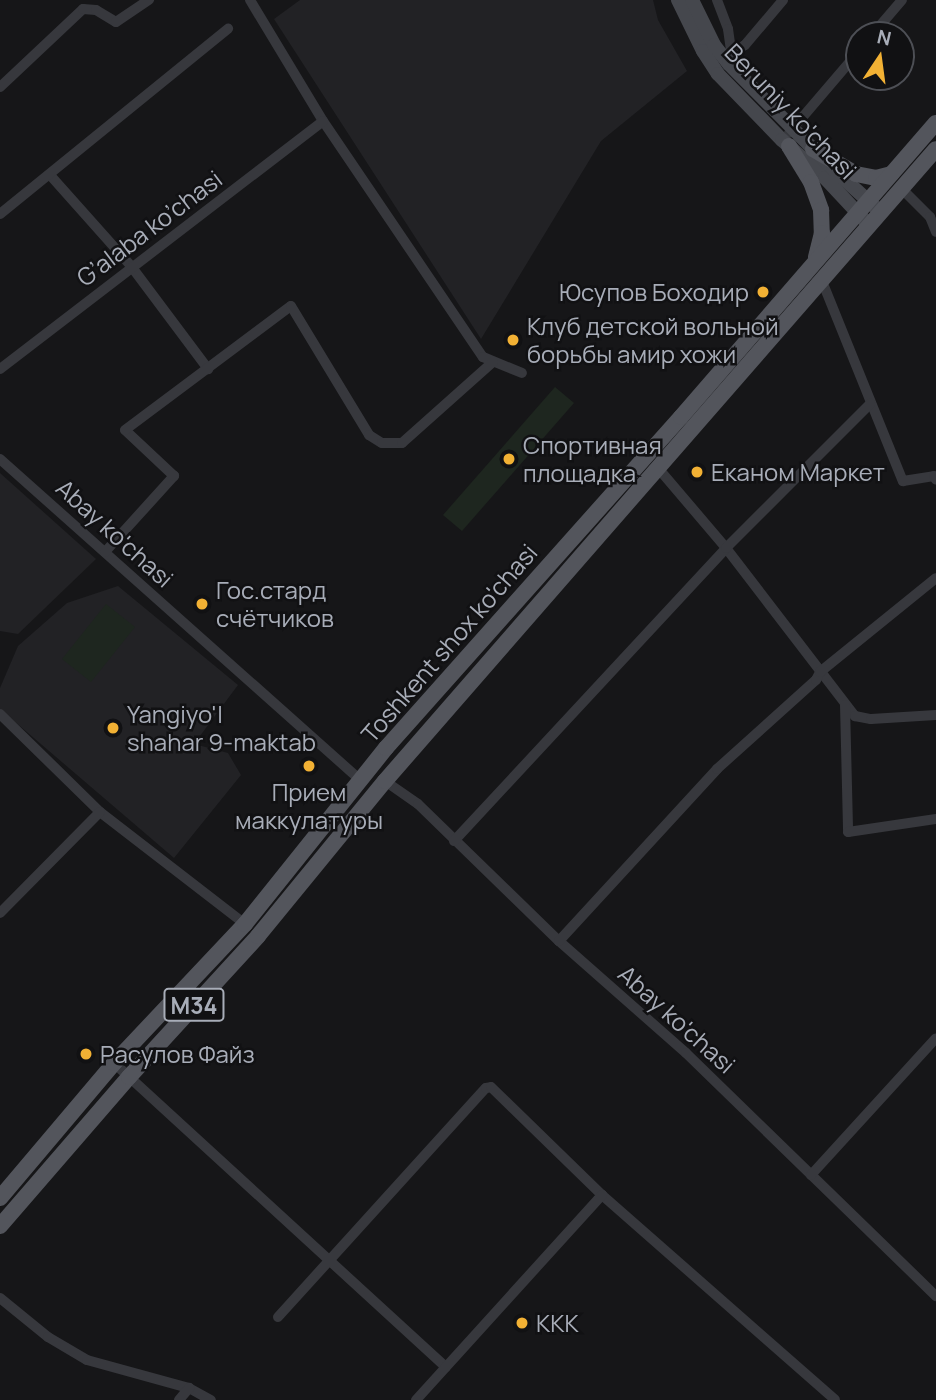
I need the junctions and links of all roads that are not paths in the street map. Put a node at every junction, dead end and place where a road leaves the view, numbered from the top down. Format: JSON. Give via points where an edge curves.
{"nodes":[{"id":1,"x":149,"y":0,"type":"edge"},
{"id":2,"x":250,"y":0,"type":"edge"},
{"id":3,"x":678,"y":0,"type":"edge"},
{"id":4,"x":692,"y":0,"type":"edge"},
{"id":5,"x":717,"y":0,"type":"edge"},
{"id":6,"x":783,"y":0,"type":"edge"},
{"id":7,"x":902,"y":0,"type":"edge"},
{"id":8,"x":884,"y":21,"type":"edge"},
{"id":9,"x":228,"y":29,"type":"dead end"},
{"id":10,"x":709,"y":48,"type":"junction"},
{"id":11,"x":727,"y":64,"type":"junction"},
{"id":12,"x":845,"y":67,"type":"edge"},
{"id":13,"x":0,"y":87,"type":"edge"},
{"id":14,"x":323,"y":121,"type":"junction"},
{"id":15,"x":936,"y":123,"type":"edge"},
{"id":16,"x":793,"y":128,"type":"junction"},
{"id":17,"x":786,"y":143,"type":"junction"},
{"id":18,"x":813,"y":149,"type":"junction"},
{"id":19,"x":936,"y":149,"type":"edge"},
{"id":20,"x":891,"y":174,"type":"junction"},
{"id":21,"x":50,"y":175,"type":"junction"},
{"id":22,"x":902,"y":189,"type":"junction"},
{"id":23,"x":867,"y":200,"type":"junction"},
{"id":24,"x":881,"y":212,"type":"junction"},
{"id":25,"x":0,"y":214,"type":"edge"},
{"id":26,"x":863,"y":220,"type":"junction"},
{"id":27,"x":936,"y":232,"type":"edge"},
{"id":28,"x":813,"y":265,"type":"junction"},
{"id":29,"x":131,"y":266,"type":"junction"},
{"id":30,"x":822,"y":281,"type":"junction"},
{"id":31,"x":494,"y":362,"type":"junction"},
{"id":32,"x":0,"y":369,"type":"edge"},
{"id":33,"x":208,"y":369,"type":"junction"},
{"id":34,"x":522,"y":373,"type":"dead end"},
{"id":35,"x":870,"y":404,"type":"junction"},
{"id":36,"x":687,"y":423,"type":"junction"},
{"id":37,"x":0,"y":459,"type":"edge"},
{"id":38,"x":658,"y":468,"type":"junction"},
{"id":39,"x":936,"y":480,"type":"edge"},
{"id":40,"x":726,"y":548,"type":"junction"},
{"id":41,"x":105,"y":552,"type":"junction"},
{"id":42,"x":936,"y":578,"type":"edge"},
{"id":43,"x":820,"y":672,"type":"junction"},
{"id":44,"x":845,"y":704,"type":"junction"},
{"id":45,"x":0,"y":714,"type":"edge"},
{"id":46,"x":936,"y":715,"type":"edge"},
{"id":47,"x":364,"y":773,"type":"junction"},
{"id":48,"x":385,"y":781,"type":"junction"},
{"id":49,"x":374,"y":794,"type":"junction"},
{"id":50,"x":100,"y":811,"type":"junction"},
{"id":51,"x":936,"y":818,"type":"edge"},
{"id":52,"x":454,"y":841,"type":"junction"},
{"id":53,"x":0,"y":913,"type":"edge"},
{"id":54,"x":245,"y":924,"type":"junction"},
{"id":55,"x":559,"y":942,"type":"junction"},
{"id":56,"x":936,"y":1038,"type":"edge"},
{"id":57,"x":114,"y":1063,"type":"junction"},
{"id":58,"x":129,"y":1077,"type":"junction"},
{"id":59,"x":811,"y":1175,"type":"junction"},
{"id":60,"x":602,"y":1195,"type":"junction"},
{"id":61,"x":0,"y":1198,"type":"edge"},
{"id":62,"x":0,"y":1226,"type":"edge"},
{"id":63,"x":329,"y":1261,"type":"junction"},
{"id":64,"x":936,"y":1296,"type":"edge"},
{"id":65,"x":0,"y":1298,"type":"edge"},
{"id":66,"x":278,"y":1317,"type":"dead end"},
{"id":67,"x":446,"y":1367,"type":"junction"},
{"id":68,"x":189,"y":1388,"type":"junction"},
{"id":69,"x":179,"y":1400,"type":"edge"},
{"id":70,"x":211,"y":1400,"type":"edge"},
{"id":71,"x":416,"y":1400,"type":"edge"},
{"id":72,"x":835,"y":1400,"type":"edge"}],
"edges":[{"from":1,"to":13,"type":"street","via":[[116,22],[96,10],[83,9]]},
{"from":2,"to":14,"type":"street"},
{"from":3,"to":10,"type":"main road","name":"Beruniy ko'chasi"},
{"from":4,"to":10,"type":"main road","name":"Beruniy ko'chasi"},
{"from":5,"to":11,"type":"street"},
{"from":6,"to":11,"type":"street"},
{"from":7,"to":8,"type":"street"},
{"from":9,"to":21,"type":"street"},
{"from":10,"to":11,"type":"main road","name":"Beruniy ko'chasi"},
{"from":11,"to":16,"type":"main road","name":"Beruniy ko'chasi"},
{"from":11,"to":17,"type":"main road","name":"Beruniy ko'chasi"},
{"from":12,"to":16,"type":"street"},
{"from":14,"to":29,"type":"street","name":"G’alaba ko’chasi"},
{"from":14,"to":31,"type":"street","via":[[483,357]]},
{"from":15,"to":20,"type":"main road","name":"Toshkent shox ko'chasi","number":"M34"},
{"from":16,"to":17,"type":"street"},
{"from":16,"to":18,"type":"main road","name":"Beruniy ko'chasi"},
{"from":17,"to":26,"type":"main road","name":"Beruniy ko'chasi"},
{"from":17,"to":28,"type":"main road","via":[[811,182],[821,210],[822,233]]},
{"from":18,"to":20,"type":"main road","via":[[856,174],[876,178]]},
{"from":18,"to":23,"type":"main road","name":"Beruniy ko'chasi"},
{"from":19,"to":22,"type":"main road","name":"Toshkent shox ko'chasi","number":"M34"},
{"from":20,"to":23,"type":"main road","name":"Toshkent shox ko'chasi","number":"M34"},
{"from":21,"to":25,"type":"street"},
{"from":21,"to":29,"type":"street"},
{"from":22,"to":24,"type":"main road","name":"Toshkent shox ko'chasi","number":"M34"},
{"from":22,"to":27,"type":"street","via":[[930,217]]},
{"from":23,"to":24,"type":"main road","name":"Beruniy ko'chasi"},
{"from":23,"to":26,"type":"main road","name":"Toshkent shox ko'chasi","number":"M34"},
{"from":24,"to":26,"type":"main road","name":"Toshkent shox ko'chasi","number":"M34"},
{"from":26,"to":28,"type":"main road","name":"Toshkent shox ko'chasi","number":"M34"},
{"from":26,"to":30,"type":"main road","name":"Toshkent shox ko'chasi","number":"M34"},
{"from":28,"to":36,"type":"main road","name":"Toshkent shox ko'chasi","number":"M34"},
{"from":29,"to":32,"type":"street","name":"G’alaba ko’chasi"},
{"from":29,"to":33,"type":"street"},
{"from":30,"to":35,"type":"street"},
{"from":30,"to":36,"type":"main road","name":"Toshkent shox ko'chasi","number":"M34"},
{"from":31,"to":33,"type":"street","via":[[402,443],[382,443],[369,435],[291,306]]},
{"from":31,"to":34,"type":"street"},
{"from":33,"to":41,"type":"street","via":[[125,430],[174,476]]},
{"from":35,"to":39,"type":"street","via":[[903,481],[934,476]]},
{"from":35,"to":40,"type":"street"},
{"from":36,"to":38,"type":"main road","name":"Toshkent shox ko'chasi","number":"M34"},
{"from":36,"to":47,"type":"main road","name":"Toshkent shox ko'chasi","number":"M34"},
{"from":37,"to":41,"type":"street","name":"Abay ko'chasi"},
{"from":38,"to":40,"type":"street"},
{"from":38,"to":48,"type":"main road","number":"M34"},
{"from":40,"to":43,"type":"street"},
{"from":40,"to":52,"type":"street"},
{"from":41,"to":47,"type":"street","name":"Abay ko'chasi"},
{"from":42,"to":43,"type":"street"},
{"from":43,"to":44,"type":"street"},
{"from":43,"to":55,"type":"street","via":[[717,769]]},
{"from":44,"to":46,"type":"street","via":[[855,716],[872,719]]},
{"from":44,"to":51,"type":"street","via":[[848,832]]},
{"from":45,"to":50,"type":"street"},
{"from":47,"to":48,"type":"main road"},
{"from":47,"to":49,"type":"main road"},
{"from":47,"to":54,"type":"main road","name":"Toshkent shox ko'chasi","number":"M34"},
{"from":48,"to":49,"type":"main road","name":"Toshkent shox ko'chasi","number":"M34"},
{"from":48,"to":52,"type":"street","name":"Abay ko'chasi","via":[[418,804]]},
{"from":49,"to":58,"type":"main road","name":"Toshkent shox ko'chasi","number":"M34","via":[[258,936]]},
{"from":50,"to":53,"type":"street"},
{"from":50,"to":54,"type":"street"},
{"from":52,"to":55,"type":"street","name":"Abay ko'chasi"},
{"from":54,"to":57,"type":"main road","name":"Toshkent shox ko'chasi","number":"M34"},
{"from":55,"to":59,"type":"street","name":"Abay ko'chasi","via":[[686,1053]]},
{"from":56,"to":59,"type":"street"},
{"from":57,"to":58,"type":"street"},
{"from":57,"to":61,"type":"main road","name":"Toshkent shox ko'chasi","number":"M34"},
{"from":58,"to":62,"type":"main road","name":"Toshkent shox ko'chasi","number":"M34"},
{"from":58,"to":63,"type":"street"},
{"from":59,"to":64,"type":"street","name":"Abay ko'chasi"},
{"from":60,"to":63,"type":"street","via":[[488,1087]]},
{"from":60,"to":67,"type":"street"},
{"from":60,"to":72,"type":"street"},
{"from":63,"to":66,"type":"street"},
{"from":63,"to":67,"type":"street"},
{"from":65,"to":68,"type":"street","via":[[48,1338],[87,1360]]},
{"from":67,"to":71,"type":"street"},
{"from":68,"to":69,"type":"street"},
{"from":68,"to":70,"type":"street"}]}
